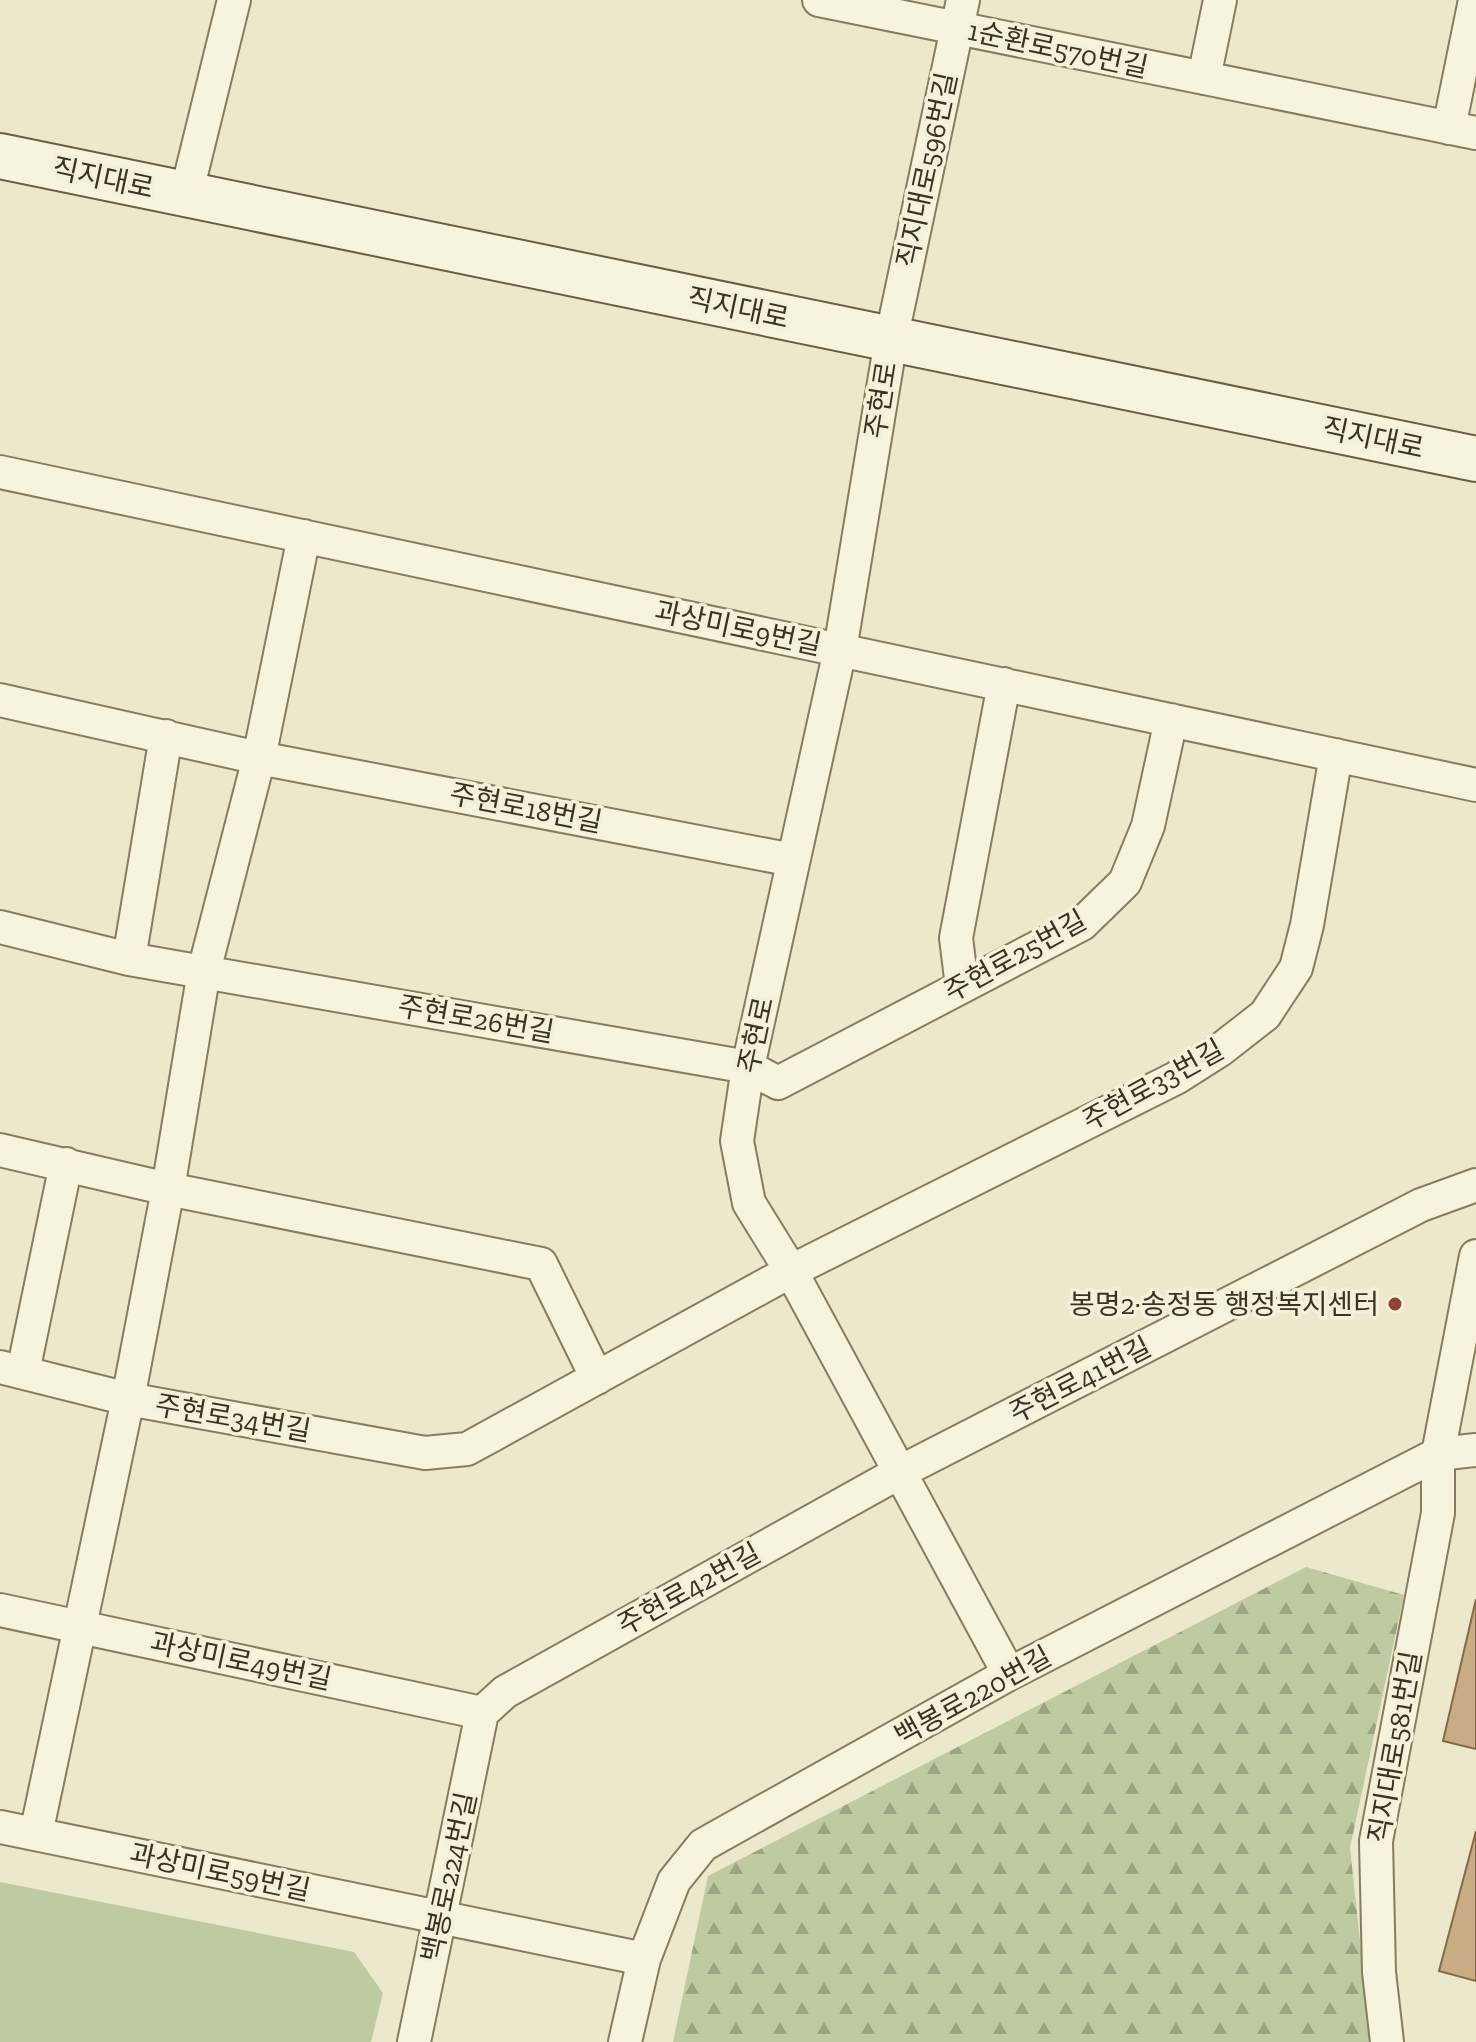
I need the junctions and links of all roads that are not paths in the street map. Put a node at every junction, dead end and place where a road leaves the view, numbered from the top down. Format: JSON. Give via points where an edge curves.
{"nodes":[{"id":1,"x":234,"y":0,"type":"edge"},
{"id":2,"x":819,"y":0,"type":"edge"},
{"id":3,"x":1220,"y":0,"type":"edge"},
{"id":4,"x":1475,"y":0,"type":"edge"},
{"id":5,"x":960,"y":14,"type":"edge"},
{"id":6,"x":1204,"y":78,"type":"junction"},
{"id":7,"x":1463,"y":130,"type":"edge"},
{"id":8,"x":0,"y":156,"type":"edge"},
{"id":9,"x":186,"y":195,"type":"junction"},
{"id":10,"x":891,"y":340,"type":"junction"},
{"id":11,"x":1476,"y":459,"type":"edge"},
{"id":12,"x":0,"y":472,"type":"edge"},
{"id":13,"x":304,"y":536,"type":"junction"},
{"id":14,"x":840,"y":650,"type":"junction"},
{"id":15,"x":1004,"y":684,"type":"junction"},
{"id":16,"x":0,"y":700,"type":"edge"},
{"id":17,"x":1171,"y":720,"type":"junction"},
{"id":18,"x":166,"y":736,"type":"junction"},
{"id":19,"x":1336,"y":755,"type":"junction"},
{"id":20,"x":259,"y":758,"type":"junction"},
{"id":21,"x":1476,"y":785,"type":"edge"},
{"id":22,"x":793,"y":860,"type":"junction"},
{"id":23,"x":0,"y":927,"type":"edge"},
{"id":24,"x":129,"y":959,"type":"junction"},
{"id":25,"x":204,"y":971,"type":"junction"},
{"id":26,"x":962,"y":986,"type":"junction"},
{"id":27,"x":748,"y":1067,"type":"junction"},
{"id":28,"x":0,"y":1150,"type":"edge"},
{"id":29,"x":66,"y":1164,"type":"junction"},
{"id":30,"x":1476,"y":1185,"type":"edge"},
{"id":31,"x":168,"y":1189,"type":"junction"},
{"id":32,"x":1476,"y":1256,"type":"edge"},
{"id":33,"x":791,"y":1271,"type":"junction"},
{"id":34,"x":12,"y":1370,"type":"edge"},
{"id":35,"x":597,"y":1378,"type":"junction"},
{"id":36,"x":128,"y":1399,"type":"junction"},
{"id":37,"x":1476,"y":1450,"type":"edge"},
{"id":38,"x":1438,"y":1454,"type":"junction"},
{"id":39,"x":900,"y":1472,"type":"junction"},
{"id":40,"x":0,"y":1610,"type":"edge"},
{"id":41,"x":78,"y":1627,"type":"junction"},
{"id":42,"x":1009,"y":1674,"type":"junction"},
{"id":43,"x":482,"y":1713,"type":"junction"},
{"id":44,"x":0,"y":1827,"type":"edge"},
{"id":45,"x":36,"y":1834,"type":"junction"},
{"id":46,"x":440,"y":1917,"type":"junction"},
{"id":47,"x":644,"y":1959,"type":"junction"},
{"id":48,"x":414,"y":2042,"type":"edge"},
{"id":49,"x":625,"y":2042,"type":"edge"},
{"id":50,"x":1387,"y":2042,"type":"edge"}],
"edges":[{"from":1,"to":9,"type":"street"},
{"from":2,"to":5,"type":"street","name":"1순환로570번길"},
{"from":3,"to":6,"type":"street"},
{"from":4,"to":7,"type":"street","name":"1순환로570번길"},
{"from":5,"to":6,"type":"street","name":"1순환로570번길"},
{"from":5,"to":10,"type":"street","name":"직지대로596번길"},
{"from":6,"to":7,"type":"street","name":"1순환로570번길"},
{"from":8,"to":9,"type":"street","name":"직지대로"},
{"from":9,"to":10,"type":"street","name":"직지대로"},
{"from":10,"to":11,"type":"street","name":"직지대로"},
{"from":10,"to":14,"type":"street","name":"주현로"},
{"from":12,"to":13,"type":"street","name":"과상미로9번길"},
{"from":13,"to":14,"type":"street","name":"과상미로9번길"},
{"from":13,"to":20,"type":"street","name":"주현로34번길"},
{"from":14,"to":15,"type":"street","name":"과상미로9번길"},
{"from":14,"to":22,"type":"street","name":"주현로"},
{"from":15,"to":17,"type":"street","name":"과상미로9번길"},
{"from":15,"to":26,"type":"street","via":[[956,938]]},
{"from":16,"to":18,"type":"street","name":"주현로18번길"},
{"from":17,"to":19,"type":"street","name":"과상미로9번길"},
{"from":17,"to":26,"type":"street","name":"주현로25번길","via":[[1148,826],[1125,882],[1082,924]]},
{"from":18,"to":20,"type":"street","name":"주현로18번길"},
{"from":18,"to":24,"type":"street"},
{"from":19,"to":21,"type":"street","name":"과상미로9번길"},
{"from":19,"to":33,"type":"street","name":"주현로33번길","via":[[1296,968],[1265,1015],[1176,1078]]},
{"from":20,"to":22,"type":"street","name":"주현로18번길"},
{"from":20,"to":25,"type":"street","name":"주현로34번길"},
{"from":22,"to":27,"type":"street","name":"주현로"},
{"from":23,"to":24,"type":"street","name":"주현로26번길"},
{"from":24,"to":25,"type":"street","name":"주현로26번길"},
{"from":25,"to":27,"type":"street","name":"주현로26번길"},
{"from":25,"to":31,"type":"street","name":"주현로34번길"},
{"from":26,"to":27,"type":"street","name":"주현로25번길","via":[[778,1083]]},
{"from":27,"to":33,"type":"street","name":"주현로","via":[[737,1141],[749,1203]]},
{"from":28,"to":29,"type":"street"},
{"from":29,"to":31,"type":"street"},
{"from":29,"to":34,"type":"street"},
{"from":30,"to":39,"type":"street","name":"주현로41번길","via":[[1421,1205]]},
{"from":31,"to":35,"type":"street","via":[[541,1264]]},
{"from":31,"to":36,"type":"street","name":"주현로34번길"},
{"from":32,"to":38,"type":"street","name":"직지대로581번길"},
{"from":33,"to":35,"type":"street","name":"주현로34번길"},
{"from":33,"to":39,"type":"street","name":"주현로"},
{"from":34,"to":36,"type":"street"},
{"from":35,"to":36,"type":"street","name":"주현로34번길","via":[[467,1449],[425,1453]]},
{"from":36,"to":41,"type":"street"},
{"from":37,"to":38,"type":"street"},
{"from":38,"to":42,"type":"street","name":"백봉로220번길"},
{"from":38,"to":50,"type":"street","name":"직지대로581번길","via":[[1438,1513],[1376,1841],[1379,1972]]},
{"from":39,"to":42,"type":"street","name":"주현로"},
{"from":39,"to":43,"type":"street","name":"주현로42번길","via":[[505,1692]]},
{"from":40,"to":41,"type":"street","name":"과상미로49번길"},
{"from":41,"to":43,"type":"street","name":"과상미로49번길"},
{"from":41,"to":45,"type":"street"},
{"from":42,"to":47,"type":"street","name":"백봉로220번길","via":[[703,1845],[674,1881]]},
{"from":43,"to":46,"type":"street","name":"백봉로224번길"},
{"from":44,"to":45,"type":"street","name":"과상미로59번길"},
{"from":45,"to":46,"type":"street","name":"과상미로59번길"},
{"from":46,"to":47,"type":"street","name":"과상미로59번길"},
{"from":46,"to":48,"type":"street","name":"백봉로224번길"},
{"from":47,"to":49,"type":"street","name":"백봉로220번길"}]}
